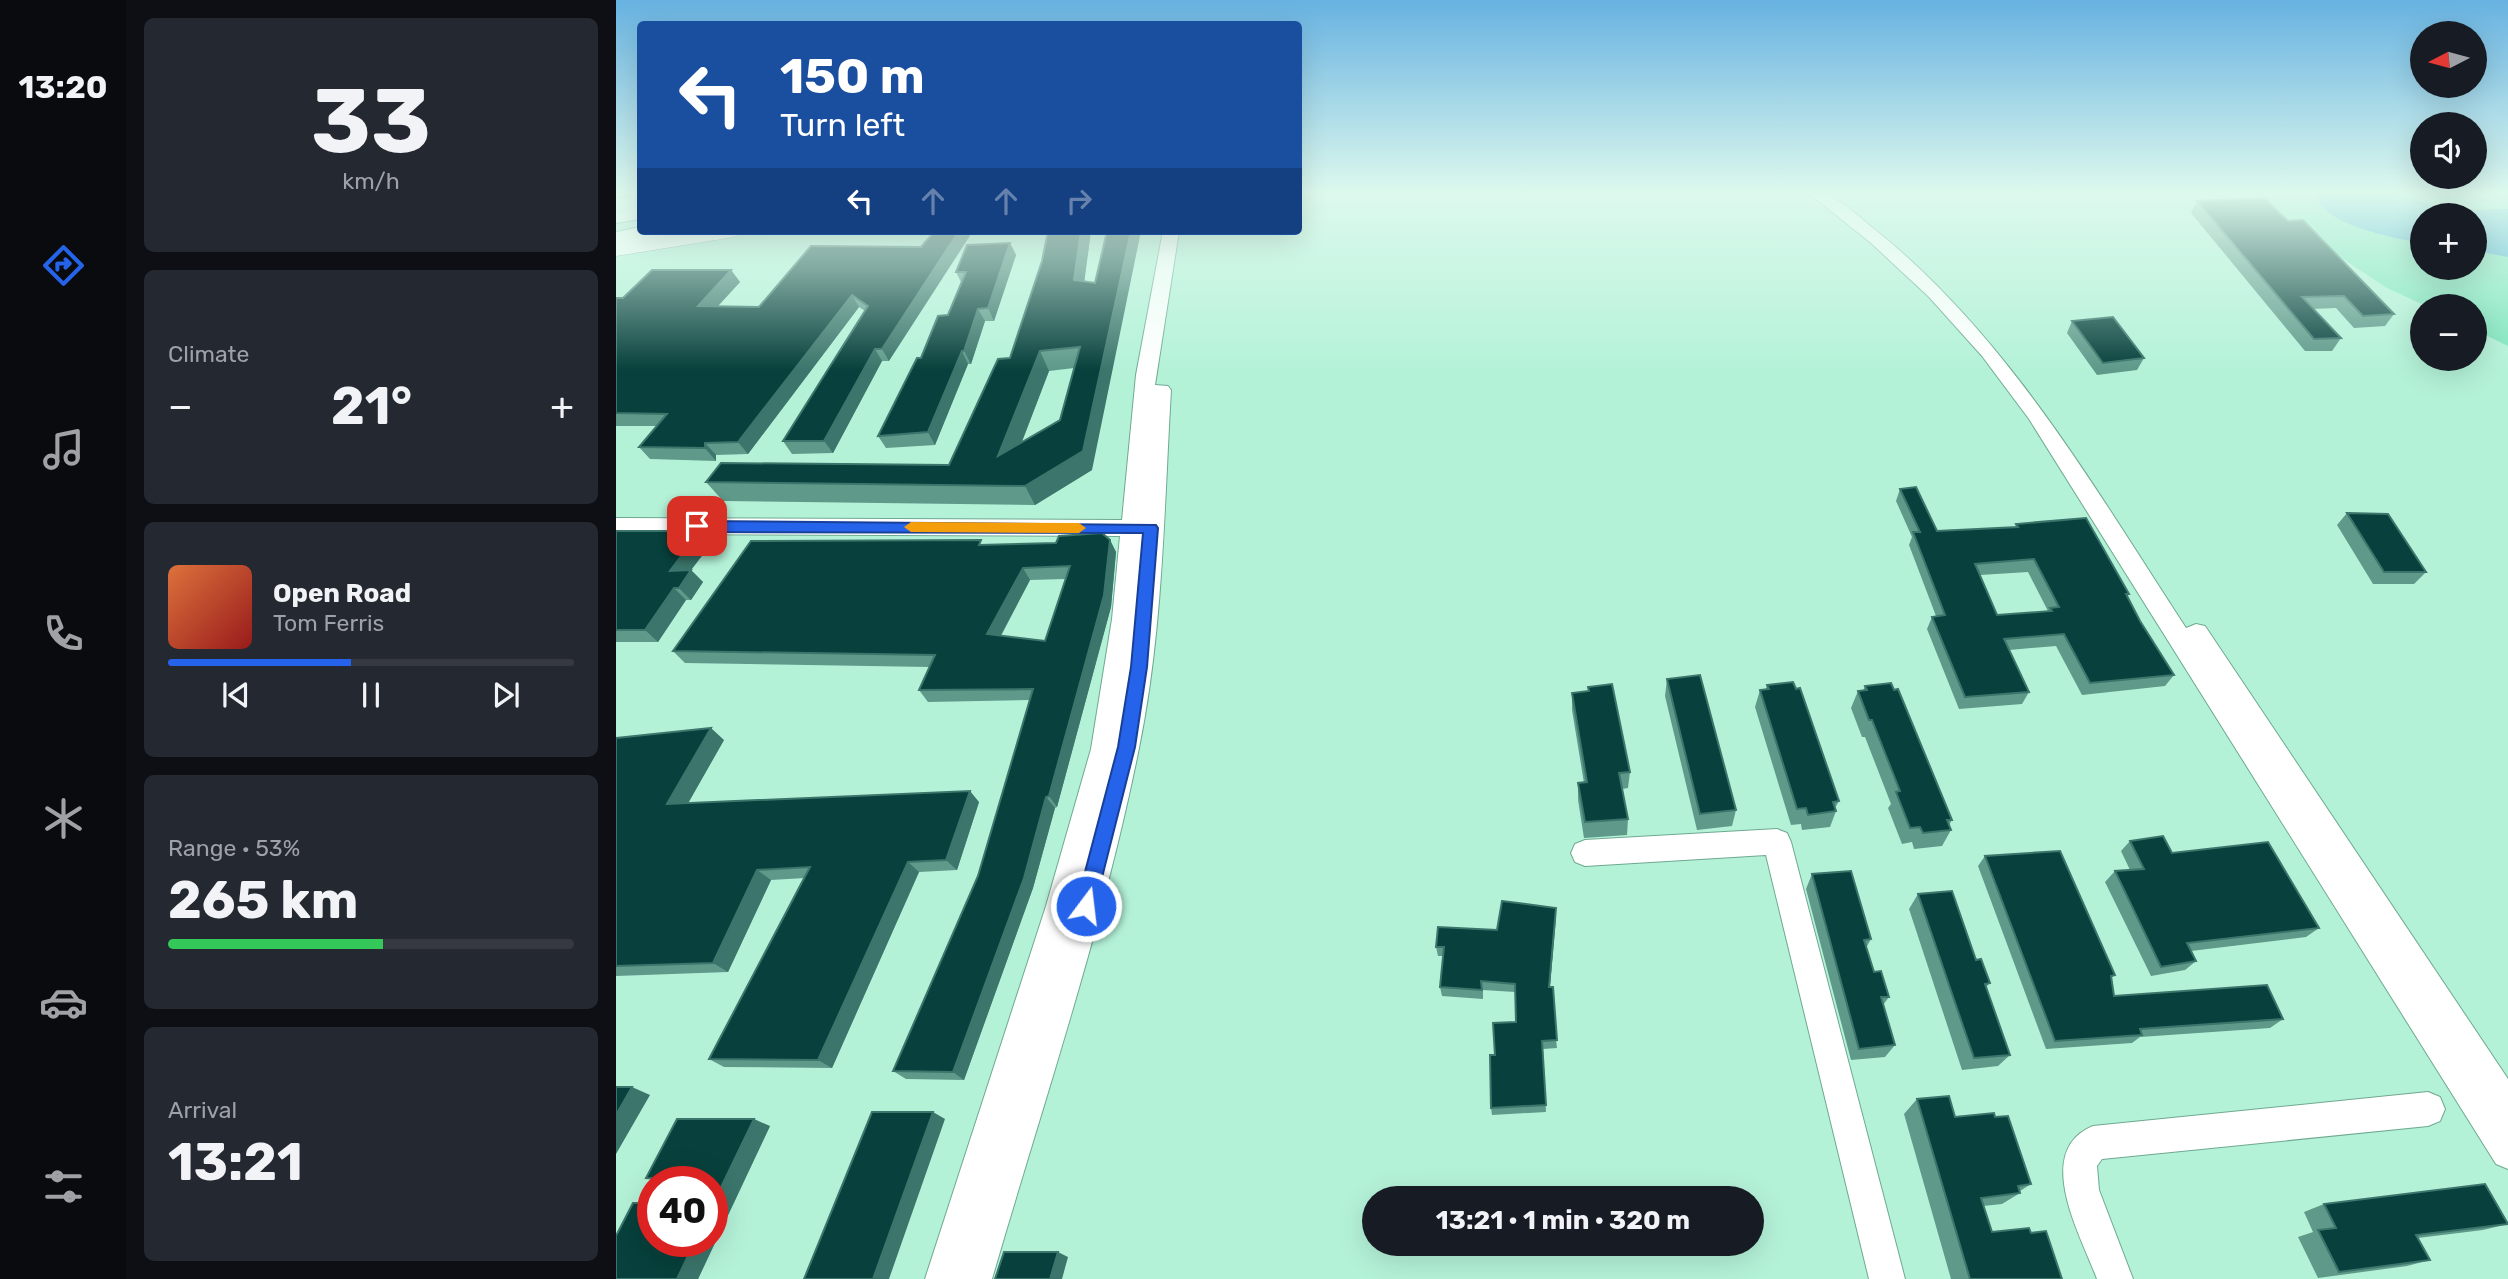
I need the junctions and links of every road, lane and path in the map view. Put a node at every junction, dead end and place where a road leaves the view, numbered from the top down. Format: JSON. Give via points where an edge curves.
{"nodes":[{"id":1,"x":1168,"y":251,"type":"edge"},
{"id":2,"x":1182,"y":251,"type":"edge"},
{"id":3,"x":1891,"y":251,"type":"edge"},
{"id":4,"x":1907,"y":251,"type":"edge"},
{"id":5,"x":616,"y":526,"type":"edge"},
{"id":6,"x":1141,"y":535,"type":"junction"},
{"id":7,"x":616,"y":540,"type":"edge"},
{"id":8,"x":1585,"y":853,"type":"dead end"},
{"id":9,"x":2428,"y":1109,"type":"dead end"},
{"id":10,"x":2508,"y":1109,"type":"edge"},
{"id":11,"x":2508,"y":1152,"type":"edge"},
{"id":12,"x":943,"y":1279,"type":"edge"},
{"id":13,"x":974,"y":1279,"type":"edge"},
{"id":14,"x":1887,"y":1279,"type":"edge"},
{"id":15,"x":2115,"y":1279,"type":"edge"}],
"edges":[{"from":1,"to":6,"type":"street","via":[[1146,375]]},
{"from":2,"to":6,"type":"street"},
{"from":3,"to":11,"type":"street","via":[[1925,280],[2013,381]]},
{"from":4,"to":10,"type":"street","via":[[2020,368],[2053,414]]},
{"from":5,"to":6,"type":"street"},
{"from":6,"to":7,"type":"street"},
{"from":6,"to":12,"type":"street","via":[[1104,749],[1088,812]]},
{"from":6,"to":13,"type":"street","via":[[1139,667],[1112,811]]},
{"from":8,"to":14,"type":"street","via":[[1777,842]]},
{"from":9,"to":15,"type":"street","via":[[2094,1143],[2079,1161],[2081,1191]]}]}
